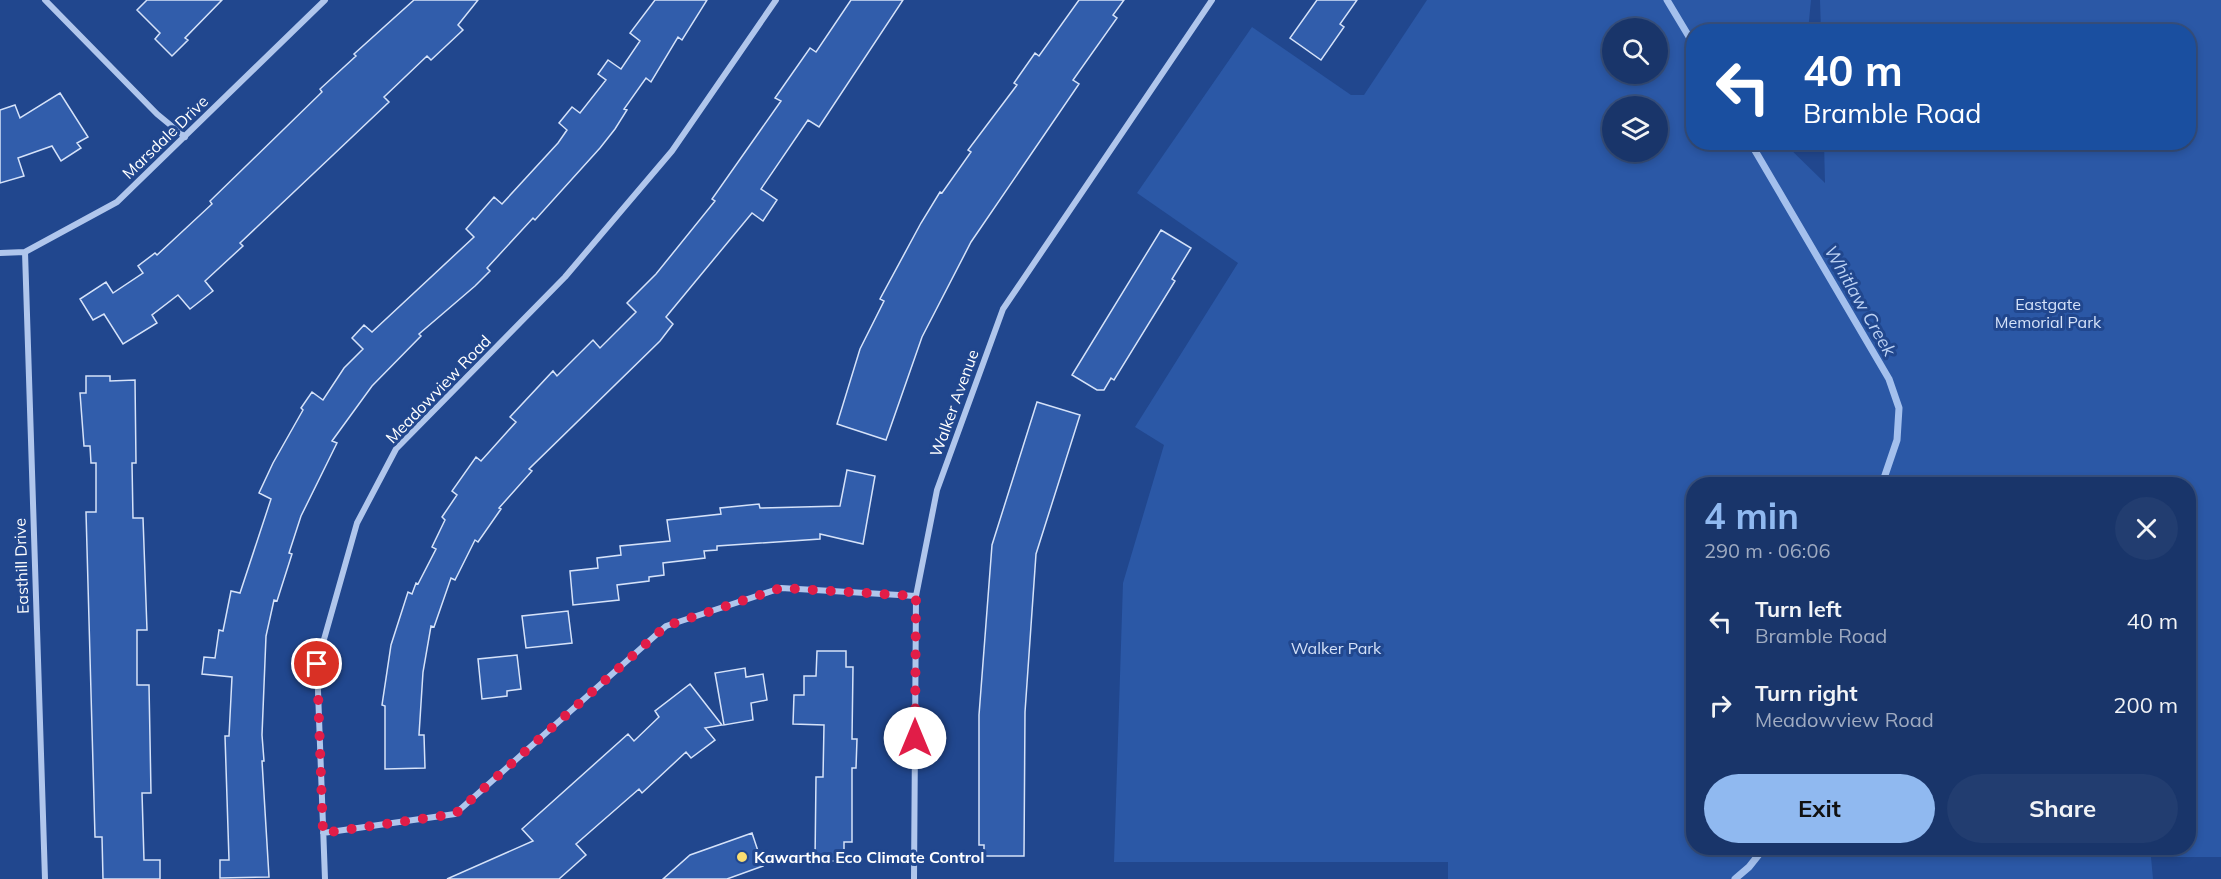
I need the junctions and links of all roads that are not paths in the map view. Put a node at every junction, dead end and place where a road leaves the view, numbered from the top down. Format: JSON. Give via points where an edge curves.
{"nodes":[{"id":1,"x":45,"y":0,"type":"edge"},
{"id":2,"x":325,"y":0,"type":"edge"},
{"id":3,"x":776,"y":0,"type":"edge"},
{"id":4,"x":1212,"y":0,"type":"edge"},
{"id":5,"x":185,"y":137,"type":"junction"},
{"id":6,"x":25,"y":252,"type":"junction"},
{"id":7,"x":0,"y":253,"type":"edge"},
{"id":8,"x":916,"y":596,"type":"junction"},
{"id":9,"x":323,"y":833,"type":"junction"},
{"id":10,"x":45,"y":879,"type":"edge"},
{"id":11,"x":325,"y":879,"type":"edge"},
{"id":12,"x":914,"y":879,"type":"edge"}],
"edges":[{"from":1,"to":5,"type":"street","via":[[157,114]]},
{"from":2,"to":5,"type":"street","name":"Marsdale Drive"},
{"from":3,"to":9,"type":"street","name":"Meadowview Road","via":[[672,151],[565,277],[396,449],[357,523],[317,664]]},
{"from":4,"to":8,"type":"street","name":"Walker Avenue","via":[[1003,309],[937,490]]},
{"from":5,"to":6,"type":"street","name":"Marsdale Drive","via":[[117,202]]},
{"from":6,"to":7,"type":"street","name":"Marsdale Drive"},
{"from":6,"to":10,"type":"street","name":"Easthill Drive"},
{"from":8,"to":9,"type":"street","via":[[781,588],[666,626],[455,814]]},
{"from":8,"to":12,"type":"street","name":"Walker Avenue"},
{"from":9,"to":11,"type":"street","name":"Meadowview Road"}]}
